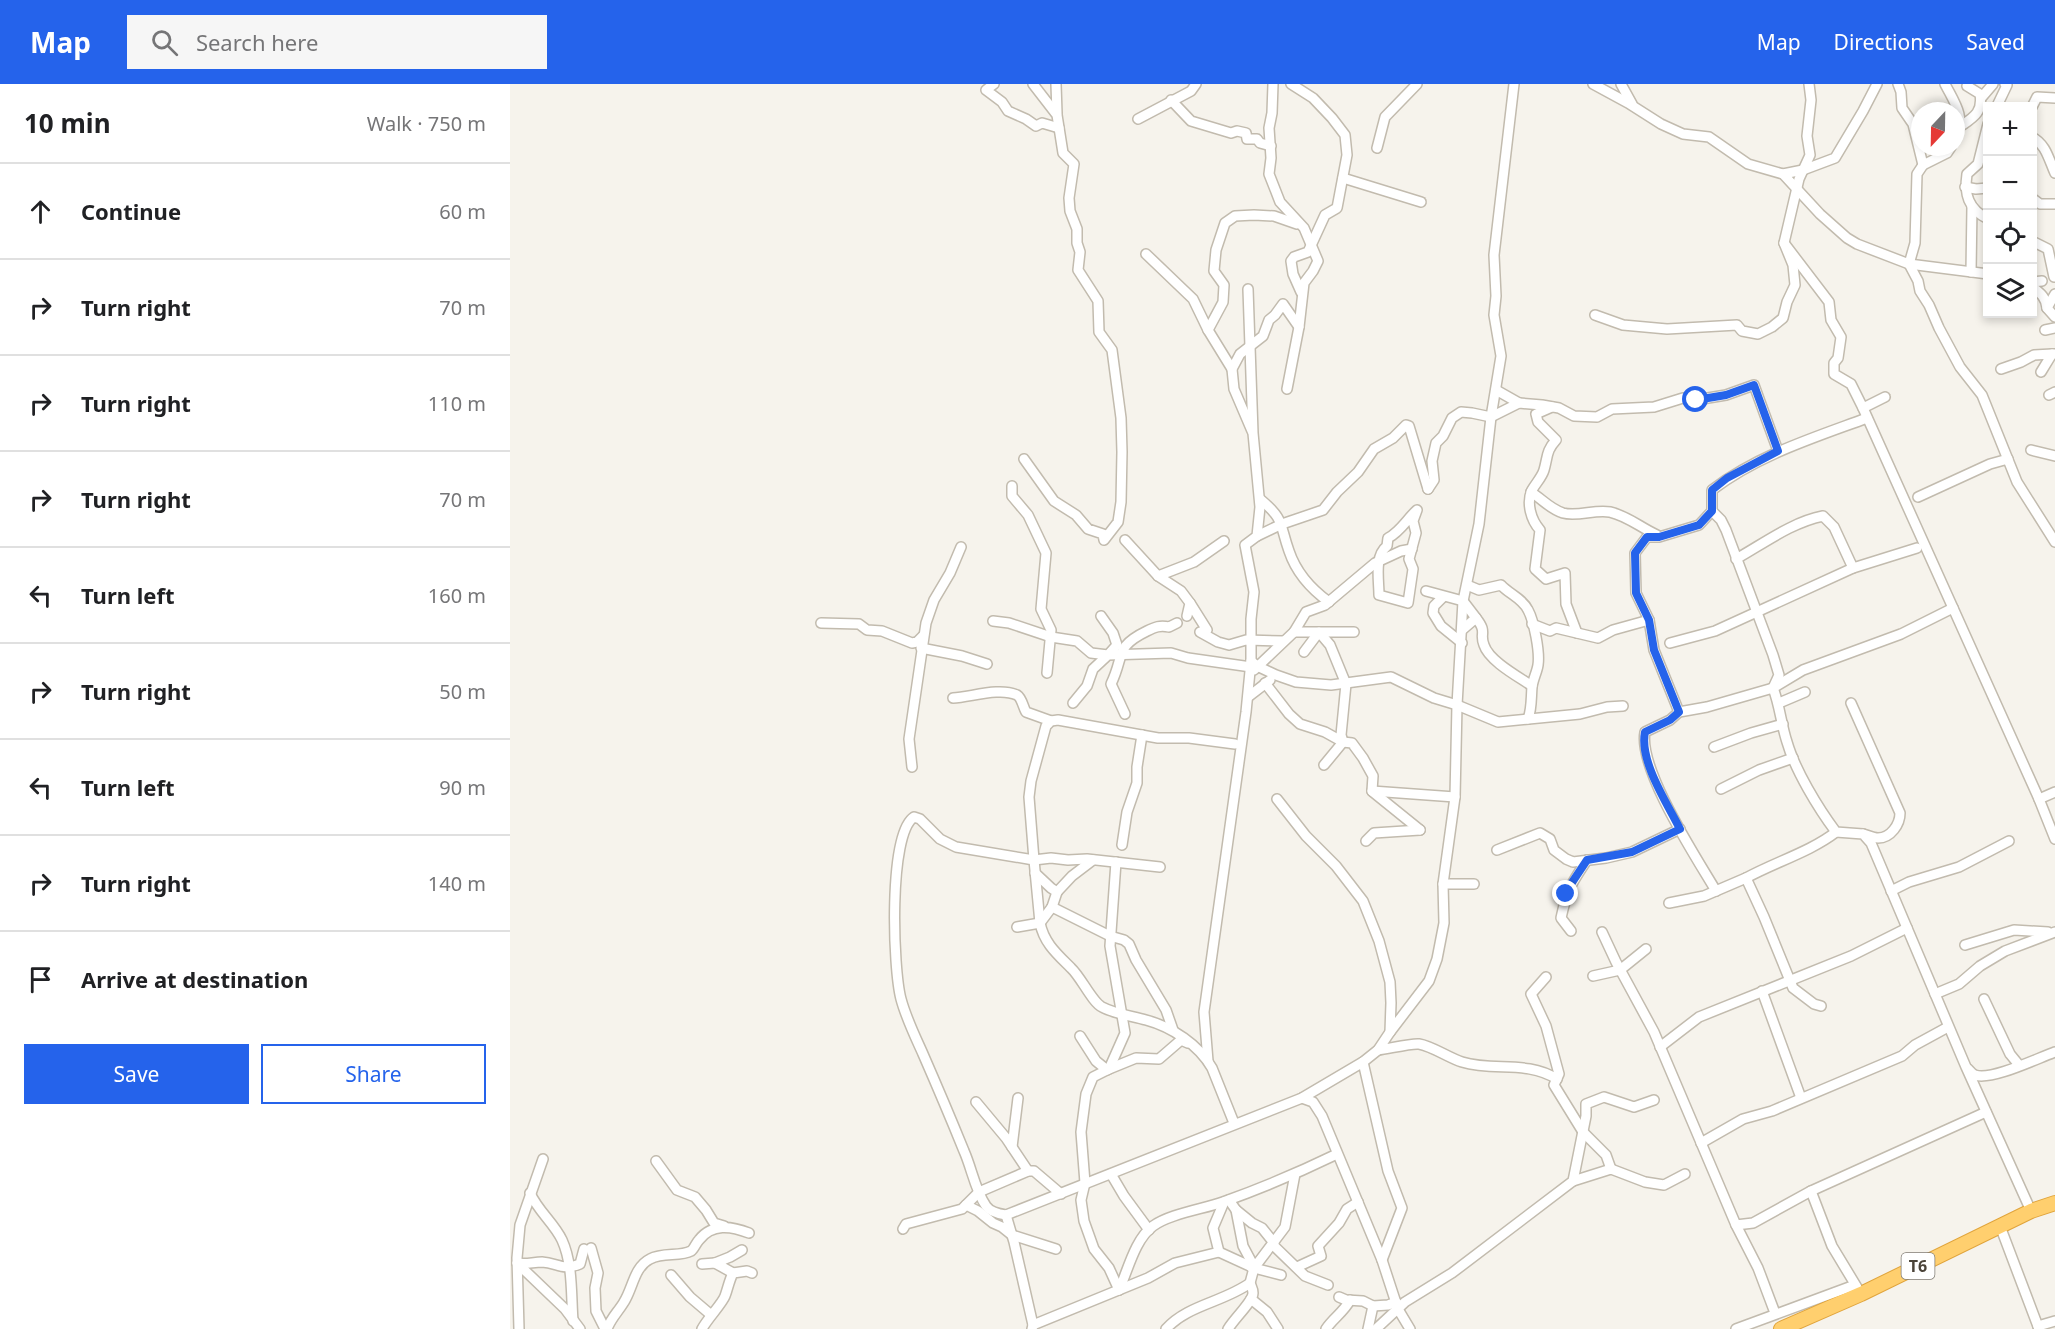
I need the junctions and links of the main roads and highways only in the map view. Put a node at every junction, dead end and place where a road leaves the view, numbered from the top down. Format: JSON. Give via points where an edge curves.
{"nodes":[{"id":1,"x":2055,"y":1203,"type":"edge"},
{"id":2,"x":1781,"y":1329,"type":"edge"}],
"edges":[{"from":1,"to":2,"type":"highway","number":"T6","via":[[1858,1290]]}]}
